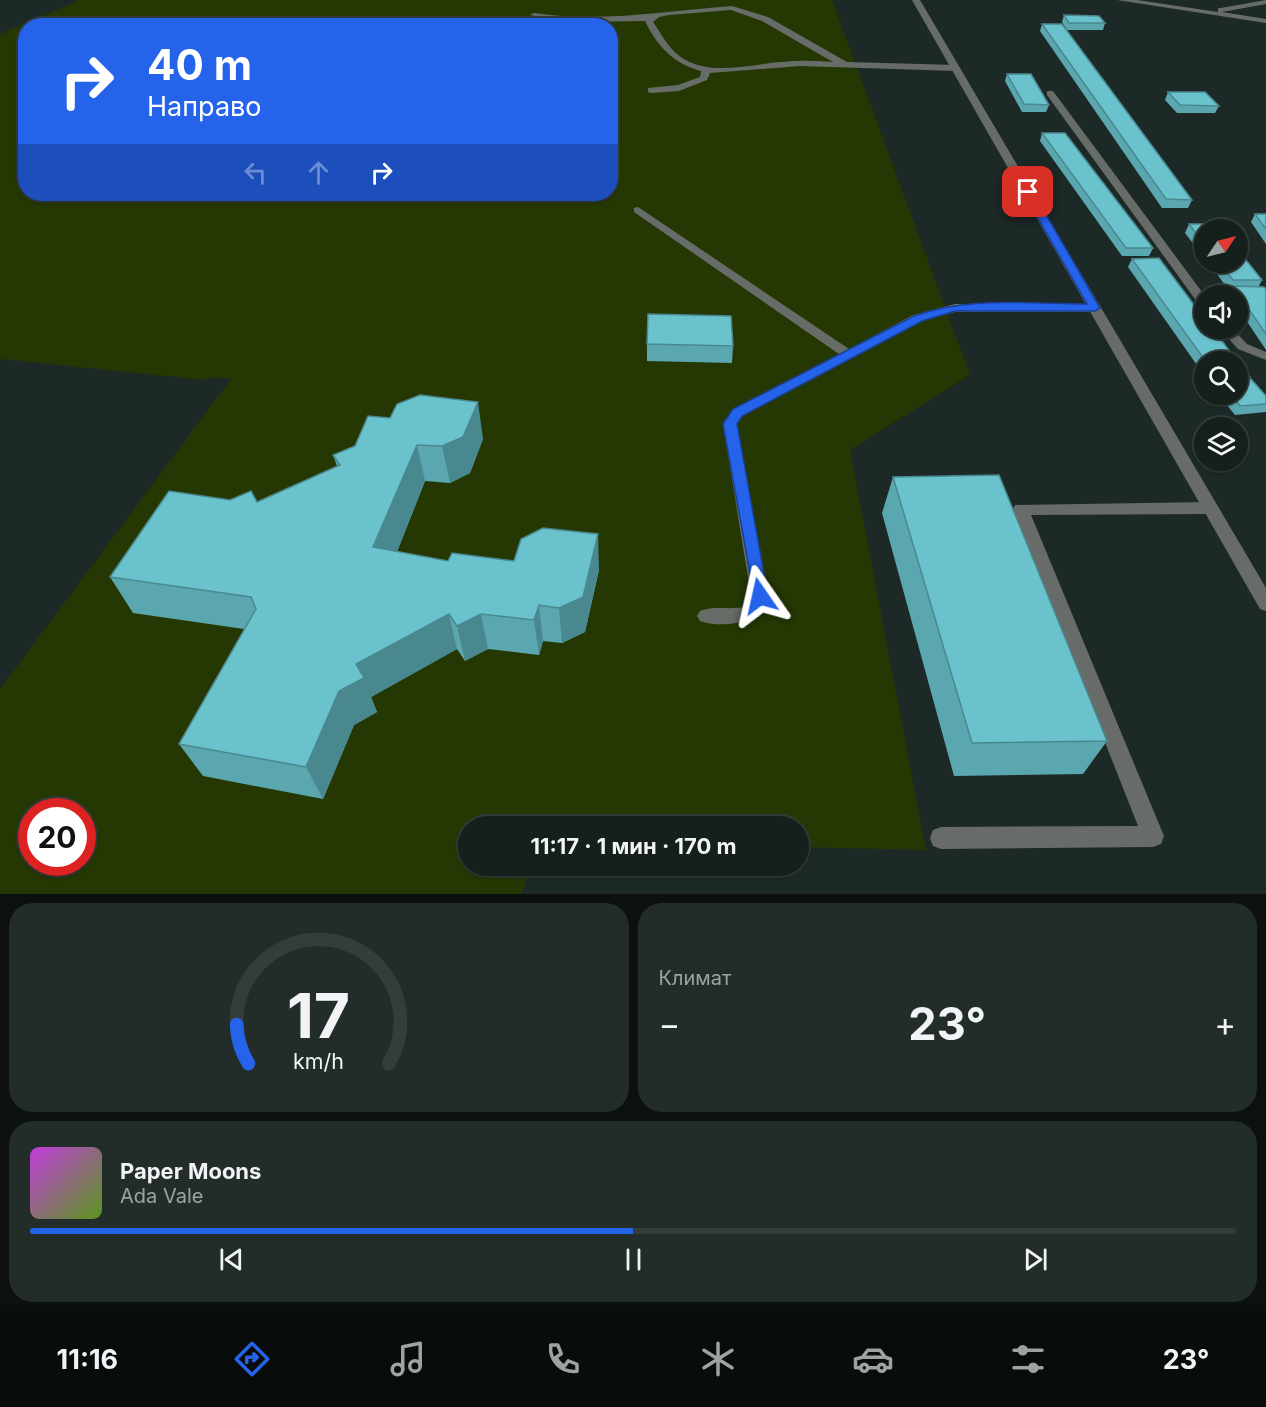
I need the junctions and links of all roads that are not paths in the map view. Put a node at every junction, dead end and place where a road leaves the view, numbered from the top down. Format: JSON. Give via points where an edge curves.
{"nodes":[{"id":1,"x":916,"y":0,"type":"edge"},
{"id":2,"x":1121,"y":0,"type":"edge"},
{"id":3,"x":1266,"y":2,"type":"edge"},
{"id":4,"x":1200,"y":12,"type":"junction"},
{"id":5,"x":534,"y":15,"type":"dead end"},
{"id":6,"x":547,"y":18,"type":"edge"},
{"id":7,"x":618,"y":18,"type":"edge"},
{"id":8,"x":652,"y":18,"type":"junction"},
{"id":9,"x":1266,"y":21,"type":"edge"},
{"id":10,"x":845,"y":65,"type":"junction"},
{"id":11,"x":956,"y":68,"type":"junction"},
{"id":12,"x":706,"y":71,"type":"junction"},
{"id":13,"x":651,"y":90,"type":"dead end"},
{"id":14,"x":1050,"y":93,"type":"dead end"},
{"id":15,"x":638,"y":210,"type":"dead end"},
{"id":16,"x":1194,"y":289,"type":"edge"},
{"id":17,"x":1095,"y":308,"type":"junction"},
{"id":18,"x":1234,"y":339,"type":"edge"},
{"id":19,"x":849,"y":354,"type":"junction"},
{"id":20,"x":1266,"y":356,"type":"edge"},
{"id":21,"x":1210,"y":508,"type":"junction"},
{"id":22,"x":1266,"y":604,"type":"edge"},
{"id":23,"x":706,"y":616,"type":"dead end"},
{"id":24,"x":941,"y":838,"type":"dead end"}],
"edges":[{"from":1,"to":11,"type":"street"},
{"from":2,"to":4,"type":"street"},
{"from":3,"to":4,"type":"street"},
{"from":4,"to":9,"type":"street"},
{"from":5,"to":6,"type":"street"},
{"from":7,"to":8,"type":"street"},
{"from":8,"to":10,"type":"street","via":[[732,8],[765,19]]},
{"from":8,"to":12,"type":"street","via":[[649,21],[658,40],[677,59]]},
{"from":10,"to":11,"type":"street"},
{"from":10,"to":12,"type":"street","via":[[786,64]]},
{"from":11,"to":17,"type":"street"},
{"from":12,"to":13,"type":"street","via":[[696,83]]},
{"from":14,"to":16,"type":"street"},
{"from":15,"to":19,"type":"street"},
{"from":17,"to":19,"type":"street","via":[[937,311]]},
{"from":17,"to":21,"type":"street"},
{"from":18,"to":20,"type":"street","via":[[1256,355]]},
{"from":19,"to":23,"type":"street","via":[[738,413],[730,424],[760,596],[754,611],[737,617]]},
{"from":21,"to":22,"type":"street"},
{"from":21,"to":24,"type":"street","via":[[1021,509],[1154,836]]}]}
